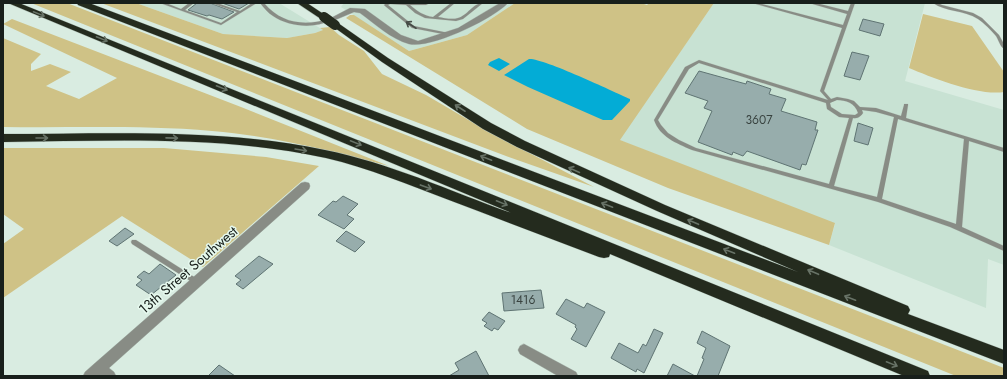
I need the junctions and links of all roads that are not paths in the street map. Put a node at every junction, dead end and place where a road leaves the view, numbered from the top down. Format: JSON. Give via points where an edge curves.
{"nodes":[{"id":1,"x":12,"y":3,"type":"edge"},
{"id":2,"x":81,"y":3,"type":"edge"},
{"id":3,"x":162,"y":3,"type":"edge"},
{"id":4,"x":177,"y":3,"type":"edge"},
{"id":5,"x":192,"y":3,"type":"edge"},
{"id":6,"x":213,"y":3,"type":"edge"},
{"id":7,"x":255,"y":3,"type":"edge"},
{"id":8,"x":262,"y":3,"type":"edge"},
{"id":9,"x":301,"y":3,"type":"edge"},
{"id":10,"x":407,"y":3,"type":"edge"},
{"id":11,"x":428,"y":3,"type":"edge"},
{"id":12,"x":453,"y":3,"type":"edge"},
{"id":13,"x":481,"y":3,"type":"edge"},
{"id":14,"x":504,"y":3,"type":"edge"},
{"id":15,"x":754,"y":3,"type":"edge"},
{"id":16,"x":811,"y":3,"type":"edge"},
{"id":17,"x":846,"y":3,"type":"edge"},
{"id":18,"x":936,"y":3,"type":"edge"},
{"id":19,"x":853,"y":4,"type":"edge"},
{"id":20,"x":172,"y":7,"type":"junction"},
{"id":21,"x":182,"y":10,"type":"junction"},
{"id":22,"x":240,"y":12,"type":"junction"},
{"id":23,"x":850,"y":13,"type":"junction"},
{"id":24,"x":434,"y":18,"type":"junction"},
{"id":25,"x":335,"y":21,"type":"junction"},
{"id":26,"x":845,"y":27,"type":"junction"},
{"id":27,"x":448,"y":34,"type":"junction"},
{"id":28,"x":1004,"y":48,"type":"edge"},
{"id":29,"x":822,"y":91,"type":"junction"},
{"id":30,"x":807,"y":95,"type":"junction"},
{"id":31,"x":829,"y":101,"type":"junction"},
{"id":32,"x":906,"y":105,"type":"dead end"},
{"id":33,"x":859,"y":108,"type":"junction"},
{"id":34,"x":896,"y":117,"type":"junction"},
{"id":35,"x":852,"y":118,"type":"junction"},
{"id":36,"x":902,"y":119,"type":"junction"},
{"id":37,"x":3,"y":138,"type":"edge"},
{"id":38,"x":967,"y":139,"type":"junction"},
{"id":39,"x":1004,"y":150,"type":"edge"},
{"id":40,"x":305,"y":186,"type":"dead end"},
{"id":41,"x":831,"y":187,"type":"junction"},
{"id":42,"x":879,"y":200,"type":"junction"},
{"id":43,"x":959,"y":228,"type":"junction"},
{"id":44,"x":134,"y":242,"type":"dead end"},
{"id":45,"x":1004,"y":249,"type":"edge"},
{"id":46,"x":197,"y":282,"type":"junction"},
{"id":47,"x":524,"y":350,"type":"dead end"},
{"id":48,"x":862,"y":351,"type":"junction"},
{"id":49,"x":1004,"y":352,"type":"edge"},
{"id":50,"x":1004,"y":357,"type":"edge"},
{"id":51,"x":99,"y":373,"type":"edge"},
{"id":52,"x":571,"y":376,"type":"edge"},
{"id":53,"x":922,"y":376,"type":"edge"}],
"edges":[{"from":1,"to":48,"type":"highway","one_way":true},
{"from":50,"to":2,"type":"highway","one_way":true},
{"from":3,"to":20,"type":"lane"},
{"from":4,"to":20,"type":"lane"},
{"from":5,"to":21,"type":"lane"},
{"from":6,"to":22,"type":"lane"},
{"from":7,"to":22,"type":"lane"},
{"from":8,"to":25,"type":"lane","via":[[281,18],[296,23],[317,24]]},
{"from":9,"to":25,"type":"highway","bridge":true},
{"from":10,"to":11,"type":"lane"},
{"from":10,"to":24,"type":"lane","via":[[416,12]]},
{"from":27,"to":10,"type":"lane","one_way":true,"via":[[413,27],[386,5]]},
{"from":12,"to":24,"type":"lane"},
{"from":13,"to":24,"type":"lane","via":[[461,19]]},
{"from":14,"to":27,"type":"street","via":[[466,28]]},
{"from":15,"to":26,"type":"lane"},
{"from":16,"to":23,"type":"lane"},
{"from":17,"to":19,"type":"lane"},
{"from":18,"to":28,"type":"lane","via":[[982,19],[998,36]]},
{"from":19,"to":23,"type":"lane"},
{"from":20,"to":21,"type":"lane"},
{"from":21,"to":22,"type":"lane","via":[[220,24]]},
{"from":23,"to":26,"type":"lane"},
{"from":25,"to":27,"type":"street","via":[[353,10],[362,11],[398,37],[410,42],[421,42]]},
{"from":49,"to":25,"type":"highway","one_way":true,"via":[[661,208],[547,157],[487,126],[385,60]]},
{"from":26,"to":29,"type":"lane"},
{"from":29,"to":30,"type":"lane"},
{"from":29,"to":31,"type":"lane"},
{"from":30,"to":31,"type":"lane"},
{"from":30,"to":41,"type":"lane","via":[[699,61],[687,68],[656,120],[662,131],[694,149]]},
{"from":31,"to":33,"type":"lane","via":[[843,99]]},
{"from":31,"to":35,"type":"lane","via":[[829,108],[832,111]]},
{"from":32,"to":36,"type":"lane"},
{"from":33,"to":34,"type":"lane"},
{"from":33,"to":35,"type":"lane","via":[[861,113]]},
{"from":34,"to":36,"type":"lane"},
{"from":34,"to":42,"type":"lane"},
{"from":35,"to":41,"type":"lane"},
{"from":36,"to":38,"type":"lane"},
{"from":37,"to":48,"type":"highway","one_way":true,"via":[[184,139],[263,144],[326,154],[376,168]]},
{"from":38,"to":39,"type":"lane"},
{"from":38,"to":43,"type":"lane"},
{"from":40,"to":46,"type":"street","name":"13th Street Southwest"},
{"from":41,"to":42,"type":"lane"},
{"from":42,"to":43,"type":"lane"},
{"from":43,"to":45,"type":"lane"},
{"from":44,"to":46,"type":"lane"},
{"from":46,"to":51,"type":"street","name":"13th Street Southwest"},
{"from":47,"to":52,"type":"street"},
{"from":48,"to":53,"type":"highway","one_way":true}]}
